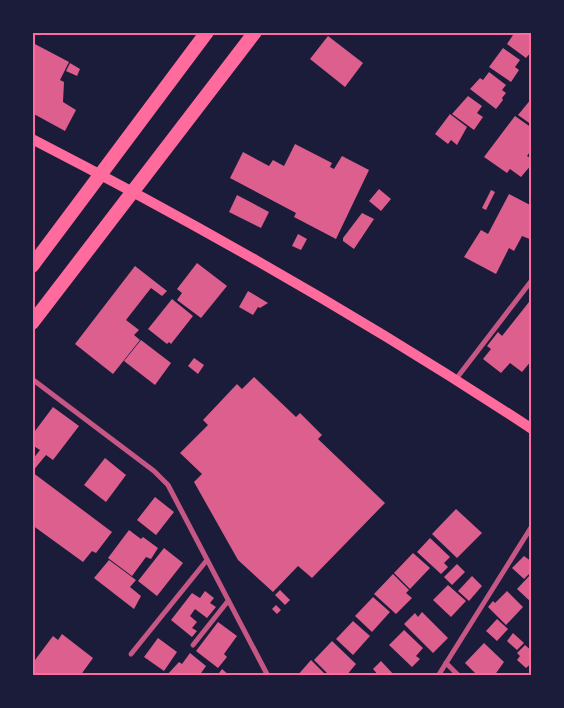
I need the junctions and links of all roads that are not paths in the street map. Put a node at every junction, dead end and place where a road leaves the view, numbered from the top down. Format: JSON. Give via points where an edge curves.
{"nodes":[{"id":1,"x":206,"y":32,"type":"edge"},
{"id":2,"x":255,"y":32,"type":"edge"},
{"id":3,"x":32,"y":139,"type":"edge"},
{"id":4,"x":102,"y":174,"type":"junction"},
{"id":5,"x":134,"y":192,"type":"junction"},
{"id":6,"x":32,"y":266,"type":"edge"},
{"id":7,"x":532,"y":280,"type":"edge"},
{"id":8,"x":32,"y":323,"type":"edge"},
{"id":9,"x":32,"y":379,"type":"edge"},
{"id":10,"x":456,"y":379,"type":"junction"},
{"id":11,"x":532,"y":429,"type":"edge"},
{"id":12,"x":532,"y":526,"type":"edge"},
{"id":13,"x":207,"y":560,"type":"junction"},
{"id":14,"x":228,"y":601,"type":"junction"},
{"id":15,"x":193,"y":645,"type":"dead end"},
{"id":16,"x":131,"y":654,"type":"dead end"},
{"id":17,"x":446,"y":663,"type":"junction"},
{"id":18,"x":268,"y":676,"type":"edge"},
{"id":19,"x":438,"y":676,"type":"edge"},
{"id":20,"x":459,"y":676,"type":"edge"}],
"edges":[{"from":1,"to":4,"type":"highway"},
{"from":2,"to":5,"type":"highway"},
{"from":3,"to":4,"type":"main road"},
{"from":4,"to":5,"type":"main road"},
{"from":4,"to":6,"type":"highway"},
{"from":5,"to":8,"type":"highway"},
{"from":5,"to":10,"type":"main road"},
{"from":7,"to":10,"type":"street"},
{"from":9,"to":13,"type":"street","via":[[168,485]]},
{"from":10,"to":11,"type":"main road"},
{"from":12,"to":17,"type":"street"},
{"from":13,"to":14,"type":"street"},
{"from":13,"to":16,"type":"street"},
{"from":14,"to":15,"type":"street"},
{"from":14,"to":18,"type":"street"},
{"from":17,"to":19,"type":"street"},
{"from":17,"to":20,"type":"street"}]}
